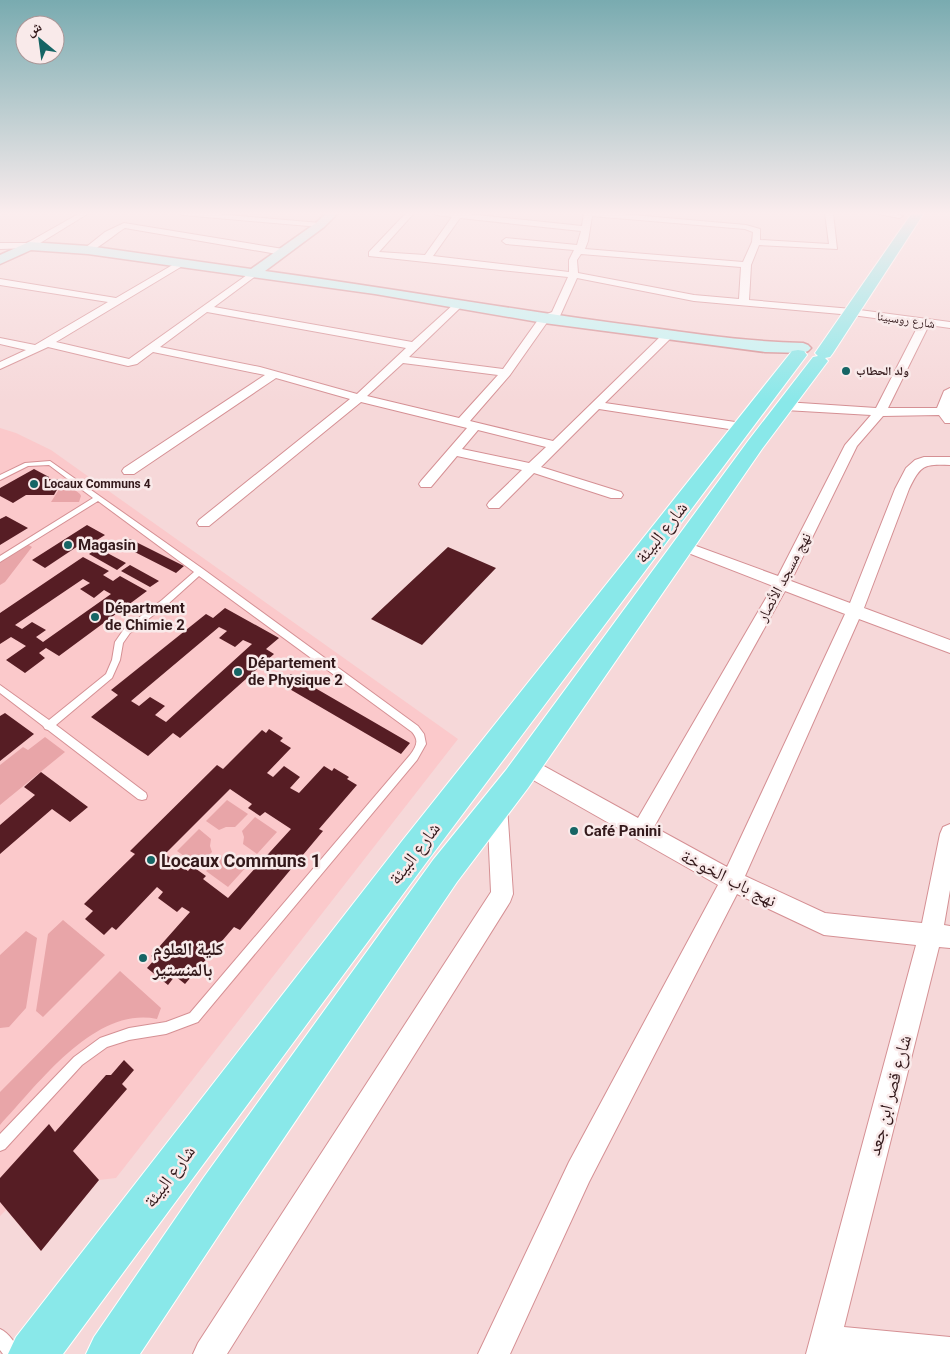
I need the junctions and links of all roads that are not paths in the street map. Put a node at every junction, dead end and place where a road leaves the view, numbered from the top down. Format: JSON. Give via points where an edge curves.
{"nodes":[{"id":1,"x":158,"y":276,"type":"edge"},
{"id":2,"x":250,"y":276,"type":"edge"},
{"id":3,"x":277,"y":276,"type":"edge"},
{"id":4,"x":573,"y":276,"type":"edge"},
{"id":5,"x":580,"y":276,"type":"edge"},
{"id":6,"x":745,"y":276,"type":"edge"},
{"id":7,"x":876,"y":276,"type":"edge"},
{"id":8,"x":0,"y":282,"type":"edge"},
{"id":9,"x":841,"y":298,"type":"dead end"},
{"id":10,"x":116,"y":301,"type":"junction"},
{"id":11,"x":744,"y":302,"type":"junction"},
{"id":12,"x":457,"y":306,"type":"junction"},
{"id":13,"x":206,"y":308,"type":"junction"},
{"id":14,"x":832,"y":311,"type":"junction"},
{"id":15,"x":852,"y":312,"type":"junction"},
{"id":16,"x":544,"y":319,"type":"junction"},
{"id":17,"x":925,"y":323,"type":"junction"},
{"id":18,"x":950,"y":325,"type":"edge"},
{"id":19,"x":668,"y":335,"type":"junction"},
{"id":20,"x":0,"y":342,"type":"edge"},
{"id":21,"x":41,"y":346,"type":"junction"},
{"id":22,"x":414,"y":346,"type":"junction"},
{"id":23,"x":813,"y":346,"type":"junction"},
{"id":24,"x":152,"y":349,"type":"junction"},
{"id":25,"x":400,"y":359,"type":"junction"},
{"id":26,"x":0,"y":366,"type":"edge"},
{"id":27,"x":506,"y":373,"type":"junction"},
{"id":28,"x":274,"y":374,"type":"junction"},
{"id":29,"x":950,"y":391,"type":"edge"},
{"id":30,"x":359,"y":398,"type":"junction"},
{"id":31,"x":597,"y":404,"type":"junction"},
{"id":32,"x":785,"y":406,"type":"junction"},
{"id":33,"x":946,"y":411,"type":"edge"},
{"id":34,"x":880,"y":412,"type":"junction"},
{"id":35,"x":462,"y":422,"type":"junction"},
{"id":36,"x":950,"y":422,"type":"edge"},
{"id":37,"x":475,"y":426,"type":"junction"},
{"id":38,"x":742,"y":428,"type":"junction"},
{"id":39,"x":556,"y":445,"type":"junction"},
{"id":40,"x":453,"y":451,"type":"junction"},
{"id":41,"x":950,"y":461,"type":"edge"},
{"id":42,"x":532,"y":468,"type":"junction"},
{"id":43,"x":129,"y":471,"type":"dead end"},
{"id":44,"x":0,"y":478,"type":"edge"},
{"id":45,"x":426,"y":484,"type":"dead end"},
{"id":46,"x":616,"y":495,"type":"dead end"},
{"id":47,"x":98,"y":498,"type":"junction"},
{"id":48,"x":494,"y":505,"type":"dead end"},
{"id":49,"x":204,"y":523,"type":"dead end"},
{"id":50,"x":683,"y":546,"type":"junction"},
{"id":51,"x":0,"y":558,"type":"edge"},
{"id":52,"x":200,"y":571,"type":"junction"},
{"id":53,"x":782,"y":583,"type":"junction"},
{"id":54,"x":854,"y":612,"type":"junction"},
{"id":55,"x":950,"y":647,"type":"edge"},
{"id":56,"x":0,"y":688,"type":"edge"},
{"id":57,"x":48,"y":726,"type":"junction"},
{"id":58,"x":502,"y":737,"type":"junction"},
{"id":59,"x":483,"y":764,"type":"junction"},
{"id":60,"x":526,"y":766,"type":"junction"},
{"id":61,"x":142,"y":796,"type":"dead end"},
{"id":62,"x":496,"y":806,"type":"junction"},
{"id":63,"x":641,"y":831,"type":"junction"},
{"id":64,"x":950,"y":834,"type":"edge"},
{"id":65,"x":732,"y":881,"type":"junction"},
{"id":66,"x":940,"y":937,"type":"edge"},
{"id":67,"x":0,"y":1144,"type":"edge"},
{"id":68,"x":0,"y":1337,"type":"edge"},
{"id":69,"x":824,"y":1347,"type":"edge"},
{"id":70,"x":950,"y":1353,"type":"edge"},
{"id":71,"x":13,"y":1354,"type":"edge"},
{"id":72,"x":33,"y":1354,"type":"edge"},
{"id":73,"x":111,"y":1354,"type":"edge"},
{"id":74,"x":209,"y":1354,"type":"edge"},
{"id":75,"x":494,"y":1354,"type":"edge"}],
"edges":[{"from":1,"to":10,"type":"street"},
{"from":2,"to":13,"type":"street"},
{"from":3,"to":12,"type":"street"},
{"from":4,"to":16,"type":"street","via":[[556,314]]},
{"from":5,"to":11,"type":"street","name":"شارع روسبينا","via":[[694,298]]},
{"from":6,"to":11,"type":"street"},
{"from":7,"to":15,"type":"main road","name":"شارع البيئة"},
{"from":8,"to":10,"type":"street"},
{"from":9,"to":14,"type":"main road","name":"شارع البيئة"},
{"from":10,"to":21,"type":"street"},
{"from":11,"to":14,"type":"street","name":"شارع روسبينا"},
{"from":12,"to":16,"type":"street"},
{"from":12,"to":22,"type":"street"},
{"from":13,"to":22,"type":"street"},
{"from":13,"to":24,"type":"street"},
{"from":14,"to":15,"type":"street","name":"شارع روسبينا"},
{"from":14,"to":23,"type":"main road","name":"شارع البيئة"},
{"from":15,"to":17,"type":"street","name":"شارع روسبينا"},
{"from":15,"to":23,"type":"main road","name":"شارع البيئة"},
{"from":16,"to":19,"type":"street"},
{"from":16,"to":27,"type":"street"},
{"from":17,"to":18,"type":"street","name":"شارع روسبينا"},
{"from":17,"to":34,"type":"street","name":"نهج مسجد الأنصار"},
{"from":19,"to":23,"type":"street","via":[[765,347]]},
{"from":19,"to":31,"type":"street"},
{"from":20,"to":21,"type":"street"},
{"from":21,"to":24,"type":"street","via":[[128,363]]},
{"from":21,"to":26,"type":"street"},
{"from":22,"to":25,"type":"street"},
{"from":23,"to":32,"type":"main road","name":"شارع البيئة"},
{"from":23,"to":38,"type":"main road","name":"شارع البيئة"},
{"from":24,"to":28,"type":"street"},
{"from":25,"to":27,"type":"street"},
{"from":25,"to":30,"type":"street"},
{"from":27,"to":35,"type":"street"},
{"from":28,"to":30,"type":"street"},
{"from":28,"to":43,"type":"street"},
{"from":29,"to":33,"type":"street"},
{"from":30,"to":35,"type":"street"},
{"from":30,"to":49,"type":"street"},
{"from":31,"to":38,"type":"street"},
{"from":31,"to":39,"type":"street"},
{"from":32,"to":34,"type":"street"},
{"from":32,"to":50,"type":"main road","name":"شارع البيئة"},
{"from":33,"to":34,"type":"street"},
{"from":33,"to":36,"type":"street"},
{"from":34,"to":53,"type":"street","name":"نهج مسجد الأنصار","via":[[851,445]]},
{"from":35,"to":37,"type":"street"},
{"from":37,"to":39,"type":"street"},
{"from":37,"to":40,"type":"street"},
{"from":38,"to":58,"type":"main road","name":"شارع البيئة"},
{"from":39,"to":42,"type":"street"},
{"from":40,"to":42,"type":"street"},
{"from":40,"to":45,"type":"street"},
{"from":41,"to":54,"type":"street","via":[[930,460],[913,468]]},
{"from":42,"to":46,"type":"street"},
{"from":42,"to":48,"type":"street"},
{"from":44,"to":47,"type":"lane","via":[[26,464],[50,463]]},
{"from":47,"to":51,"type":"lane"},
{"from":47,"to":52,"type":"lane"},
{"from":50,"to":53,"type":"street"},
{"from":50,"to":60,"type":"main road","name":"شارع البيئة"},
{"from":52,"to":57,"type":"lane","via":[[127,631],[119,642],[109,676]]},
{"from":52,"to":67,"type":"lane","via":[[415,729],[422,737],[422,747],[194,1018],[104,1042],[78,1061]]},
{"from":53,"to":54,"type":"street"},
{"from":53,"to":63,"type":"street","name":"نهج مسجد الأنصار"},
{"from":54,"to":55,"type":"street"},
{"from":54,"to":65,"type":"street"},
{"from":56,"to":57,"type":"lane"},
{"from":57,"to":61,"type":"lane"},
{"from":58,"to":59,"type":"main road","name":"شارع البيئة"},
{"from":58,"to":60,"type":"main road"},
{"from":59,"to":60,"type":"main road"},
{"from":59,"to":72,"type":"main road","name":"شارع البيئة"},
{"from":60,"to":62,"type":"main road","name":"شارع البيئة"},
{"from":60,"to":63,"type":"street","name":"نهج باب الخوخة"},
{"from":62,"to":73,"type":"main road","name":"شارع البيئة","via":[[445,871]]},
{"from":62,"to":74,"type":"street","via":[[502,894]]},
{"from":63,"to":65,"type":"street","name":"نهج باب الخوخة"},
{"from":64,"to":66,"type":"street","name":"شارع قصر ابن جعد"},
{"from":65,"to":66,"type":"street","name":"نهج باب الخوخة","via":[[829,926]]},
{"from":65,"to":75,"type":"street","via":[[579,1172]]},
{"from":66,"to":69,"type":"street","name":"شارع قصر ابن جعد"},
{"from":68,"to":71,"type":"lane"},
{"from":69,"to":70,"type":"street"}]}
